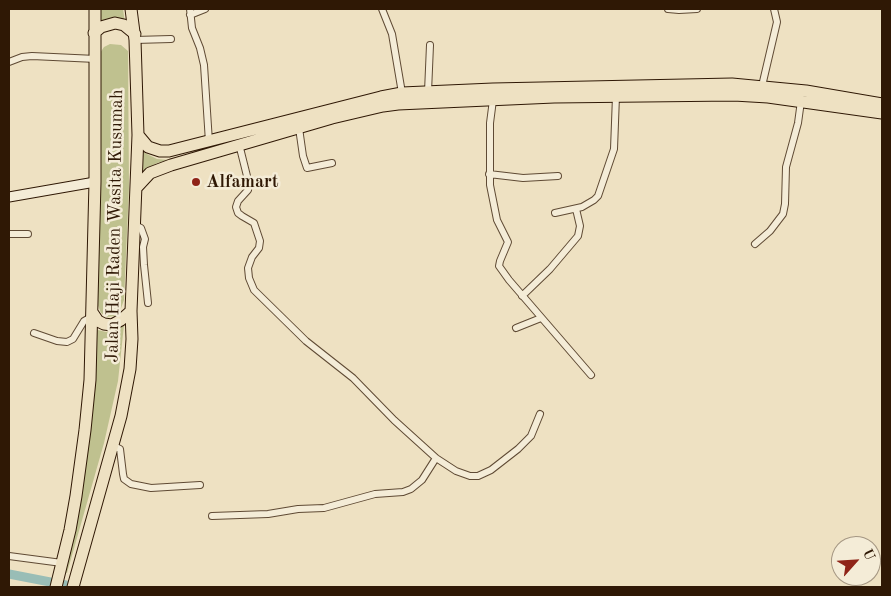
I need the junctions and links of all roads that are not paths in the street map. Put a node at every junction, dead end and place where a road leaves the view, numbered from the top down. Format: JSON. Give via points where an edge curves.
{"nodes":[{"id":1,"x":95,"y":9,"type":"edge"},
{"id":2,"x":131,"y":9,"type":"edge"},
{"id":3,"x":205,"y":9,"type":"edge"},
{"id":4,"x":382,"y":9,"type":"edge"},
{"id":5,"x":668,"y":9,"type":"edge"},
{"id":6,"x":697,"y":9,"type":"edge"},
{"id":7,"x":774,"y":9,"type":"edge"},
{"id":8,"x":190,"y":12,"type":"edge"},
{"id":9,"x":94,"y":33,"type":"junction"},
{"id":10,"x":135,"y":37,"type":"junction"},
{"id":11,"x":171,"y":39,"type":"dead end"},
{"id":12,"x":430,"y":45,"type":"dead end"},
{"id":13,"x":96,"y":59,"type":"junction"},
{"id":14,"x":9,"y":62,"type":"edge"},
{"id":15,"x":762,"y":86,"type":"junction"},
{"id":16,"x":428,"y":92,"type":"junction"},
{"id":17,"x":402,"y":93,"type":"junction"},
{"id":18,"x":554,"y":93,"type":"junction"},
{"id":19,"x":616,"y":96,"type":"junction"},
{"id":20,"x":493,"y":100,"type":"junction"},
{"id":21,"x":801,"y":101,"type":"junction"},
{"id":22,"x":858,"y":104,"type":"junction"},
{"id":23,"x":882,"y":104,"type":"edge"},
{"id":24,"x":882,"y":113,"type":"edge"},
{"id":25,"x":291,"y":127,"type":"junction"},
{"id":26,"x":138,"y":135,"type":"junction"},
{"id":27,"x":209,"y":142,"type":"junction"},
{"id":28,"x":239,"y":144,"type":"junction"},
{"id":29,"x":332,"y":163,"type":"dead end"},
{"id":30,"x":489,"y":174,"type":"junction"},
{"id":31,"x":558,"y":176,"type":"dead end"},
{"id":32,"x":95,"y":182,"type":"junction"},
{"id":33,"x":137,"y":187,"type":"junction"},
{"id":34,"x":9,"y":197,"type":"edge"},
{"id":35,"x":576,"y":209,"type":"junction"},
{"id":36,"x":555,"y":213,"type":"dead end"},
{"id":37,"x":135,"y":225,"type":"junction"},
{"id":38,"x":9,"y":234,"type":"edge"},
{"id":39,"x":28,"y":234,"type":"dead end"},
{"id":40,"x":755,"y":244,"type":"dead end"},
{"id":41,"x":522,"y":296,"type":"junction"},
{"id":42,"x":148,"y":303,"type":"dead end"},
{"id":43,"x":131,"y":311,"type":"junction"},
{"id":44,"x":91,"y":315,"type":"junction"},
{"id":45,"x":542,"y":318,"type":"junction"},
{"id":46,"x":516,"y":328,"type":"dead end"},
{"id":47,"x":34,"y":334,"type":"dead end"},
{"id":48,"x":591,"y":375,"type":"dead end"},
{"id":49,"x":540,"y":414,"type":"dead end"},
{"id":50,"x":112,"y":445,"type":"junction"},
{"id":51,"x":436,"y":458,"type":"junction"},
{"id":52,"x":200,"y":485,"type":"dead end"},
{"id":53,"x":212,"y":516,"type":"dead end"},
{"id":54,"x":9,"y":556,"type":"edge"},
{"id":55,"x":62,"y":565,"type":"junction"},
{"id":56,"x":56,"y":587,"type":"edge"},
{"id":57,"x":73,"y":587,"type":"edge"}],
"edges":[{"from":1,"to":9,"type":"highway","name":"Jalan Haji Raden Wasita Kusumah"},
{"from":2,"to":10,"type":"highway","name":"Jalan Haji Raden Wasita Kusumah"},
{"from":3,"to":8,"type":"street"},
{"from":4,"to":17,"type":"street","via":[[392,34]]},
{"from":5,"to":6,"type":"street"},
{"from":7,"to":15,"type":"street","via":[[778,22]]},
{"from":8,"to":27,"type":"street","via":[[204,65]]},
{"from":9,"to":10,"type":"highway","via":[[115,23],[124,25]]},
{"from":9,"to":13,"type":"highway","name":"Jalan Haji Raden Wasita Kusumah"},
{"from":10,"to":11,"type":"street"},
{"from":10,"to":26,"type":"highway","name":"Jalan Haji Raden Wasita Kusumah"},
{"from":12,"to":16,"type":"street"},
{"from":13,"to":14,"type":"street","via":[[32,56]]},
{"from":13,"to":32,"type":"highway","name":"Jalan Haji Raden Wasita Kusumah"},
{"from":15,"to":18,"type":"highway","via":[[732,84]]},
{"from":15,"to":22,"type":"highway"},
{"from":16,"to":17,"type":"highway"},
{"from":16,"to":18,"type":"highway"},
{"from":17,"to":25,"type":"highway","via":[[334,108]]},
{"from":18,"to":19,"type":"highway"},
{"from":18,"to":20,"type":"highway"},
{"from":19,"to":21,"type":"highway","via":[[749,95]]},
{"from":19,"to":35,"type":"street","via":[[614,149],[600,190],[594,200]]},
{"from":20,"to":25,"type":"highway","via":[[383,106]]},
{"from":20,"to":30,"type":"street"},
{"from":21,"to":22,"type":"highway"},
{"from":21,"to":40,"type":"street","via":[[786,167],[782,214],[778,223]]},
{"from":22,"to":23,"type":"highway"},
{"from":22,"to":24,"type":"highway"},
{"from":25,"to":27,"type":"highway"},
{"from":25,"to":28,"type":"highway"},
{"from":25,"to":29,"type":"street","via":[[307,168]]},
{"from":26,"to":27,"type":"highway","via":[[148,147],[160,151]]},
{"from":26,"to":33,"type":"highway","name":"Jalan Haji Raden Wasita Kusumah"},
{"from":28,"to":33,"type":"highway","via":[[158,169]]},
{"from":28,"to":51,"type":"street","via":[[249,184],[236,207],[238,213],[254,223],[260,242],[248,268],[254,290]]},
{"from":30,"to":31,"type":"street","via":[[522,178]]},
{"from":30,"to":41,"type":"street","via":[[494,209],[508,242],[499,266]]},
{"from":32,"to":34,"type":"main road"},
{"from":32,"to":44,"type":"highway","name":"Jalan Haji Raden Wasita Kusumah"},
{"from":33,"to":37,"type":"highway","name":"Jalan Haji Raden Wasita Kusumah"},
{"from":35,"to":36,"type":"street"},
{"from":35,"to":41,"type":"street","via":[[580,226],[578,236]]},
{"from":37,"to":42,"type":"street","via":[[145,239],[143,256]]},
{"from":37,"to":43,"type":"highway","name":"Jalan Haji Raden Wasita Kusumah"},
{"from":38,"to":39,"type":"street"},
{"from":41,"to":45,"type":"street"},
{"from":43,"to":44,"type":"highway","via":[[112,324],[104,324]]},
{"from":43,"to":50,"type":"highway","name":"Jalan Haji Raden Wasita Kusumah","via":[[130,369]]},
{"from":44,"to":47,"type":"street","via":[[74,339],[67,342]]},
{"from":44,"to":55,"type":"highway","name":"Jalan Haji Raden Wasita Kusumah","via":[[85,430]]},
{"from":45,"to":46,"type":"street"},
{"from":45,"to":48,"type":"street"},
{"from":49,"to":51,"type":"street","via":[[531,436],[518,449],[478,476],[456,471]]},
{"from":50,"to":52,"type":"street","via":[[120,449],[124,479],[131,484],[151,488]]},
{"from":50,"to":57,"type":"highway","name":"Jalan Haji Raden Wasita Kusumah"},
{"from":51,"to":53,"type":"street","via":[[422,480],[403,492],[375,494],[324,508]]},
{"from":54,"to":55,"type":"street"},
{"from":55,"to":56,"type":"highway","name":"Jalan Haji Raden Wasita Kusumah"}]}
